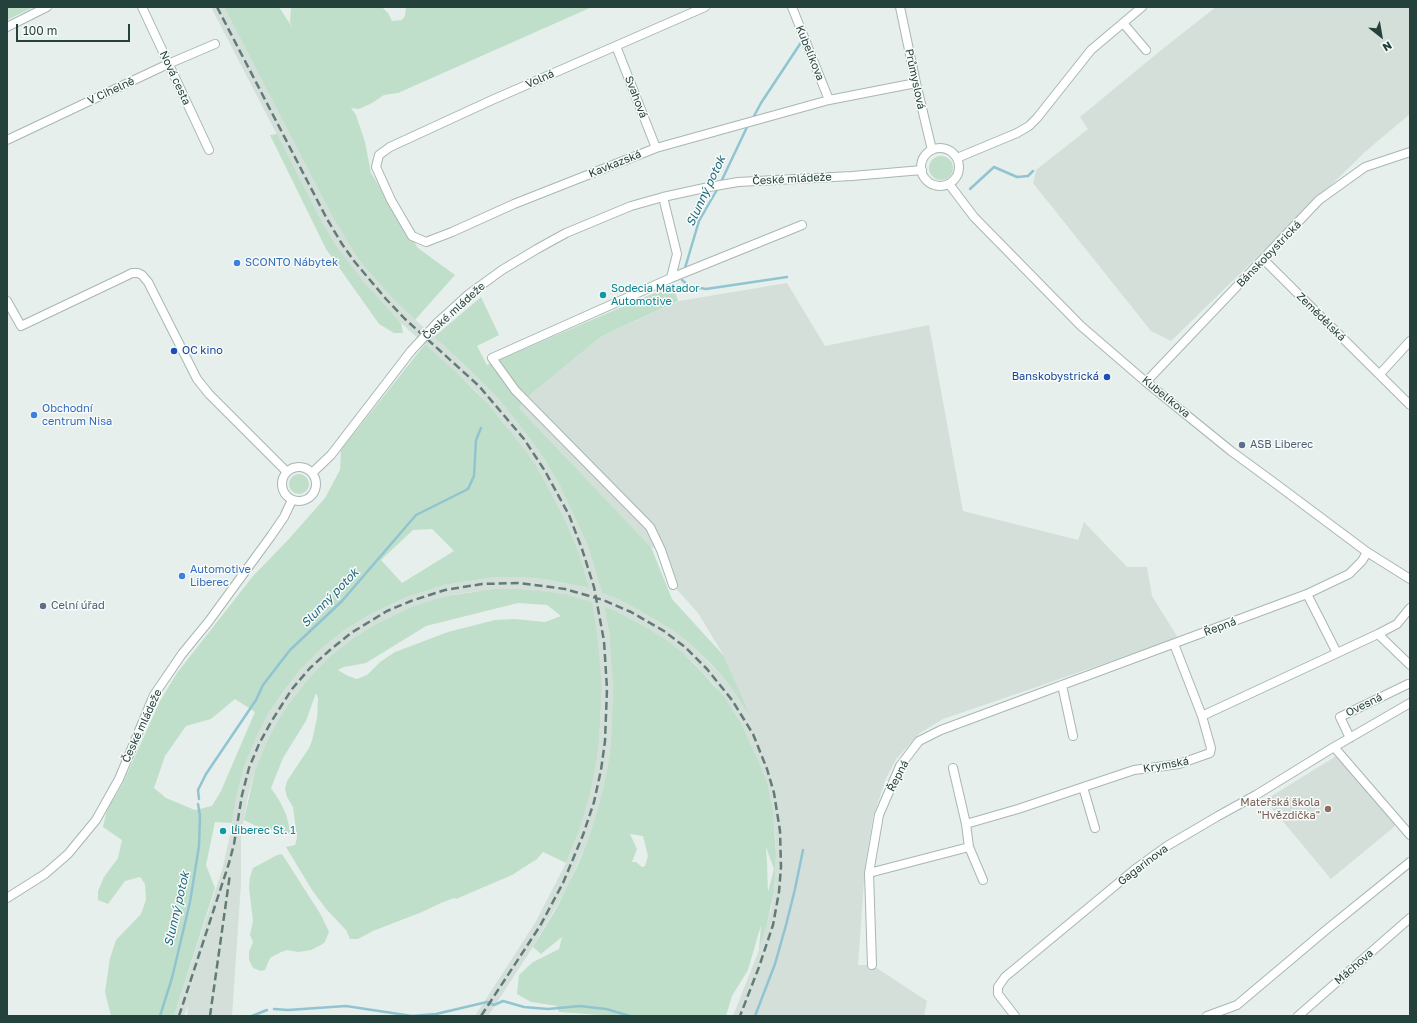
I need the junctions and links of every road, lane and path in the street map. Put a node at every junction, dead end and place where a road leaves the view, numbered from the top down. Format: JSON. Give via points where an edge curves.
{"nodes":[{"id":1,"x":47,"y":7,"type":"edge"},
{"id":2,"x":142,"y":7,"type":"edge"},
{"id":3,"x":704,"y":7,"type":"edge"},
{"id":4,"x":792,"y":7,"type":"edge"},
{"id":5,"x":900,"y":7,"type":"edge"},
{"id":6,"x":1142,"y":7,"type":"edge"},
{"id":7,"x":1123,"y":23,"type":"junction"},
{"id":8,"x":7,"y":27,"type":"edge"},
{"id":9,"x":215,"y":44,"type":"dead end"},
{"id":10,"x":616,"y":46,"type":"junction"},
{"id":11,"x":1146,"y":50,"type":"dead end"},
{"id":12,"x":168,"y":64,"type":"junction"},
{"id":13,"x":916,"y":83,"type":"junction"},
{"id":14,"x":829,"y":100,"type":"junction"},
{"id":15,"x":7,"y":140,"type":"edge"},
{"id":16,"x":656,"y":148,"type":"junction"},
{"id":17,"x":209,"y":150,"type":"dead end"},
{"id":18,"x":932,"y":150,"type":"junction"},
{"id":19,"x":1410,"y":152,"type":"edge"},
{"id":20,"x":379,"y":155,"type":"joint"},
{"id":21,"x":957,"y":158,"type":"junction"},
{"id":22,"x":922,"y":170,"type":"junction"},
{"id":23,"x":949,"y":184,"type":"junction"},
{"id":24,"x":663,"y":197,"type":"junction"},
{"id":25,"x":802,"y":225,"type":"dead end"},
{"id":26,"x":1263,"y":259,"type":"junction"},
{"id":27,"x":671,"y":278,"type":"junction"},
{"id":28,"x":7,"y":301,"type":"edge"},
{"id":29,"x":1410,"y":341,"type":"edge"},
{"id":30,"x":1380,"y":374,"type":"junction"},
{"id":31,"x":1146,"y":382,"type":"junction"},
{"id":32,"x":1410,"y":405,"type":"edge"},
{"id":33,"x":287,"y":472,"type":"junction"},
{"id":34,"x":312,"y":472,"type":"junction"},
{"id":35,"x":292,"y":500,"type":"junction"},
{"id":36,"x":1367,"y":552,"type":"junction"},
{"id":37,"x":1410,"y":579,"type":"edge"},
{"id":38,"x":673,"y":585,"type":"dead end"},
{"id":39,"x":1307,"y":594,"type":"junction"},
{"id":40,"x":1410,"y":608,"type":"edge"},
{"id":41,"x":1378,"y":634,"type":"junction"},
{"id":42,"x":1174,"y":644,"type":"junction"},
{"id":43,"x":1337,"y":653,"type":"junction"},
{"id":44,"x":1410,"y":665,"type":"edge"},
{"id":45,"x":1408,"y":684,"type":"dead end"},
{"id":46,"x":1062,"y":685,"type":"junction"},
{"id":47,"x":1410,"y":703,"type":"edge"},
{"id":48,"x":1202,"y":716,"type":"junction"},
{"id":49,"x":1073,"y":736,"type":"dead end"},
{"id":50,"x":1350,"y":738,"type":"junction"},
{"id":51,"x":1334,"y":747,"type":"junction"},
{"id":52,"x":953,"y":768,"type":"dead end"},
{"id":53,"x":1083,"y":787,"type":"junction"},
{"id":54,"x":966,"y":824,"type":"junction"},
{"id":55,"x":1095,"y":828,"type":"dead end"},
{"id":56,"x":1410,"y":835,"type":"edge"},
{"id":57,"x":969,"y":846,"type":"junction"},
{"id":58,"x":1410,"y":862,"type":"edge"},
{"id":59,"x":869,"y":873,"type":"junction"},
{"id":60,"x":983,"y":880,"type":"dead end"},
{"id":61,"x":7,"y":898,"type":"edge"},
{"id":62,"x":1410,"y":918,"type":"edge"},
{"id":63,"x":872,"y":965,"type":"dead end"},
{"id":64,"x":1222,"y":1014,"type":"edge"},
{"id":65,"x":1015,"y":1016,"type":"edge"},
{"id":66,"x":1207,"y":1016,"type":"edge"},
{"id":67,"x":1298,"y":1016,"type":"edge"}],
"edges":[{"from":1,"to":8,"type":"street"},
{"from":2,"to":12,"type":"street","name":"Nová cesta"},
{"from":3,"to":10,"type":"street","name":"Volná"},
{"from":4,"to":14,"type":"street","name":"Kubelíkova"},
{"from":5,"to":13,"type":"street","name":"Průmyslová"},
{"from":6,"to":7,"type":"street"},
{"from":7,"to":11,"type":"street"},
{"from":7,"to":21,"type":"street","via":[[1091,50],[1029,126]]},
{"from":9,"to":12,"type":"street","name":"V Cihelně"},
{"from":10,"to":16,"type":"street","name":"Svahová"},
{"from":10,"to":20,"type":"street","name":"Volná","via":[[492,100]]},
{"from":12,"to":15,"type":"street","name":"V Cihelně"},
{"from":12,"to":17,"type":"street","name":"Nová cesta"},
{"from":13,"to":14,"type":"street","name":"Kavkazská"},
{"from":13,"to":18,"type":"street","name":"Průmyslová"},
{"from":14,"to":16,"type":"street","name":"Kavkazská"},
{"from":16,"to":20,"type":"street","name":"Kavkazská","via":[[426,242],[412,236],[391,200],[376,167]]},
{"from":18,"to":21,"type":"street","via":[[948,150]]},
{"from":18,"to":22,"type":"street","via":[[923,160]]},
{"from":19,"to":26,"type":"street","name":"Bánskobystrická","via":[[1365,167],[1319,200]]},
{"from":21,"to":23,"type":"street","via":[[959,171]]},
{"from":22,"to":23,"type":"street","via":[[930,184]]},
{"from":22,"to":24,"type":"street","name":"České mládeže","via":[[730,183]]},
{"from":23,"to":31,"type":"street","name":"Kubelíkova","via":[[974,217],[1081,326]]},
{"from":24,"to":27,"type":"street","via":[[677,254]]},
{"from":24,"to":34,"type":"street","name":"České mládeže","bridge":true,"via":[[631,206],[566,233],[502,270],[469,294],[411,351],[331,455]]},
{"from":25,"to":27,"type":"street"},
{"from":26,"to":30,"type":"street","name":"Zemědělská"},
{"from":26,"to":31,"type":"street","name":"Bánskobystrická"},
{"from":27,"to":38,"type":"street","via":[[492,358],[515,390],[650,527]]},
{"from":28,"to":33,"type":"street","via":[[21,326],[132,273],[142,275],[148,282],[197,380]]},
{"from":29,"to":30,"type":"street"},
{"from":30,"to":32,"type":"street","name":"Zemědělská"},
{"from":31,"to":36,"type":"street","name":"Kubelíkova","via":[[1231,451]]},
{"from":33,"to":34,"type":"street","via":[[299,467]]},
{"from":33,"to":35,"type":"street","via":[[282,486],[285,494]]},
{"from":34,"to":35,"type":"street","via":[[316,483],[313,494],[304,500]]},
{"from":35,"to":61,"type":"street","name":"České mládeže","via":[[272,536],[154,695],[118,779],[96,820],[68,854],[45,874]]},
{"from":36,"to":37,"type":"street","name":"Kubelíkova"},
{"from":36,"to":39,"type":"street","name":"Řepná","via":[[1349,574]]},
{"from":39,"to":42,"type":"street","name":"Řepná"},
{"from":39,"to":43,"type":"street"},
{"from":40,"to":41,"type":"street","via":[[1397,624]]},
{"from":41,"to":43,"type":"street"},
{"from":41,"to":44,"type":"street"},
{"from":42,"to":46,"type":"street","name":"Řepná"},
{"from":42,"to":48,"type":"street","name":"Krymská"},
{"from":43,"to":48,"type":"street"},
{"from":45,"to":50,"type":"street","name":"Ovesná","via":[[1340,717]]},
{"from":46,"to":49,"type":"street"},
{"from":46,"to":59,"type":"street","name":"Řepná","via":[[941,730],[919,741],[900,766],[879,815]]},
{"from":47,"to":50,"type":"street","name":"Gagarinova"},
{"from":48,"to":53,"type":"street","name":"Krymská","via":[[1211,748],[1210,753],[1178,764],[1134,770]]},
{"from":50,"to":51,"type":"street","name":"Gagarinova"},
{"from":51,"to":56,"type":"street"},
{"from":51,"to":65,"type":"street","name":"Gagarinova","via":[[1167,846],[1004,977],[998,987],[998,994]]},
{"from":52,"to":54,"type":"street"},
{"from":53,"to":54,"type":"street","name":"Krymská"},
{"from":53,"to":55,"type":"street"},
{"from":54,"to":57,"type":"street"},
{"from":57,"to":59,"type":"street"},
{"from":57,"to":60,"type":"street"},
{"from":58,"to":64,"type":"street","via":[[1237,1005]]},
{"from":59,"to":63,"type":"street","name":"Řepná"},
{"from":62,"to":67,"type":"street","name":"Máchova"},
{"from":64,"to":66,"type":"street"}]}
